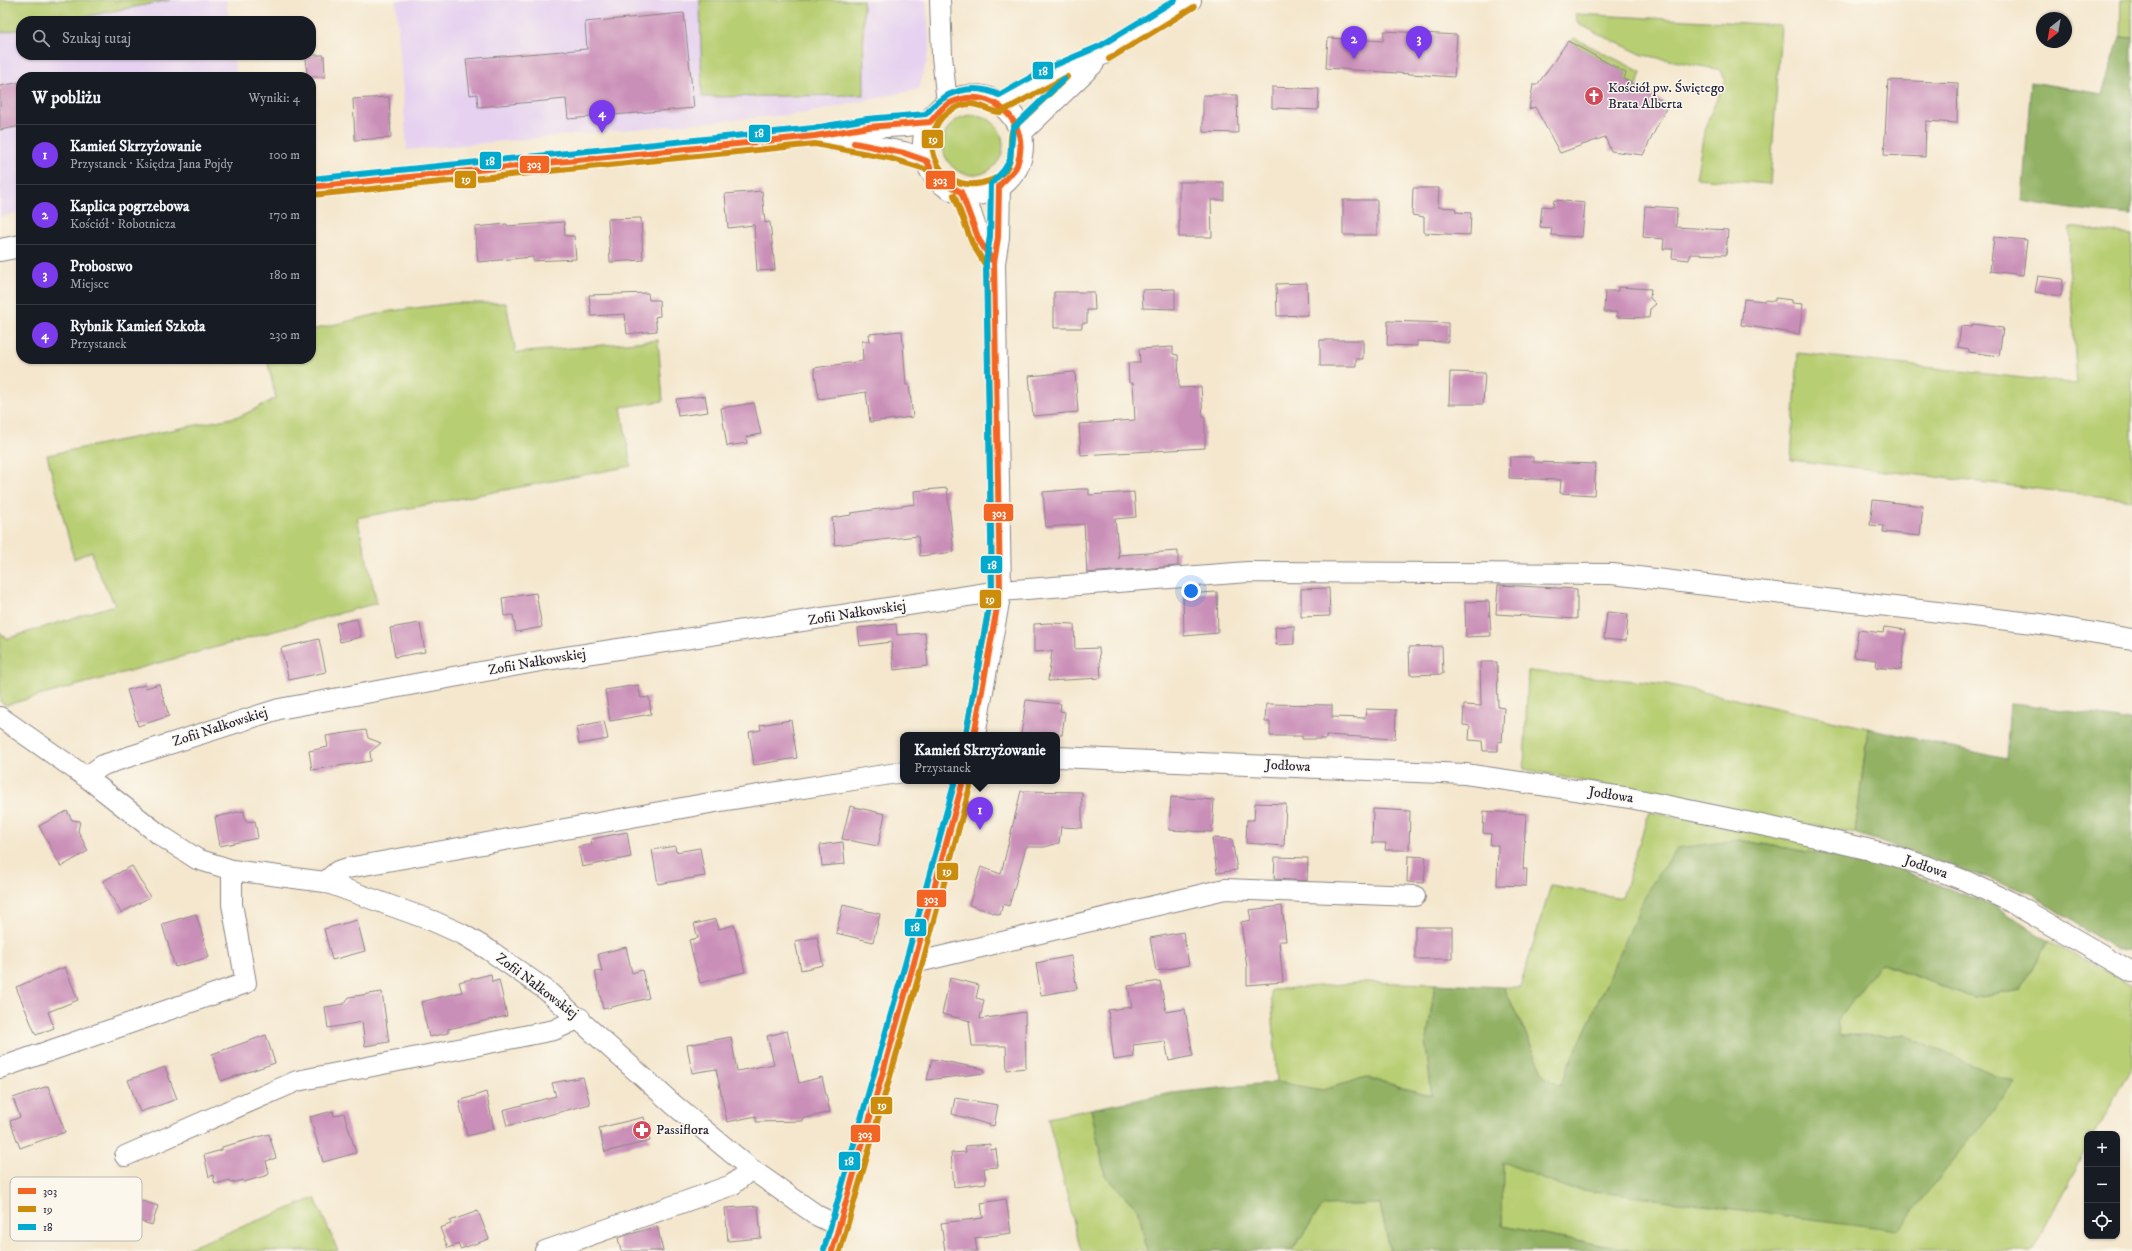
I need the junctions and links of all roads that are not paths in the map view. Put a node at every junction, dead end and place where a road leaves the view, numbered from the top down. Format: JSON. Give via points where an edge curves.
{"nodes":[{"id":1,"x":940,"y":0,"type":"edge"},
{"id":2,"x":1190,"y":0,"type":"edge"},
{"id":3,"x":1104,"y":53,"type":"junction"},
{"id":4,"x":947,"y":103,"type":"junction"},
{"id":5,"x":1000,"y":104,"type":"junction"},
{"id":6,"x":930,"y":122,"type":"junction"},
{"id":7,"x":1020,"y":133,"type":"junction"},
{"id":8,"x":815,"y":136,"type":"junction"},
{"id":9,"x":927,"y":161,"type":"junction"},
{"id":10,"x":316,"y":186,"type":"edge"},
{"id":11,"x":999,"y":186,"type":"junction"},
{"id":12,"x":960,"y":192,"type":"junction"},
{"id":13,"x":16,"y":247,"type":"edge"},
{"id":14,"x":0,"y":250,"type":"edge"},
{"id":15,"x":994,"y":263,"type":"junction"},
{"id":16,"x":1000,"y":591,"type":"junction"},
{"id":17,"x":2132,"y":639,"type":"edge"},
{"id":18,"x":0,"y":717,"type":"edge"},
{"id":19,"x":975,"y":732,"type":"edge"},
{"id":20,"x":1060,"y":757,"type":"edge"},
{"id":21,"x":900,"y":772,"type":"edge"},
{"id":22,"x":86,"y":777,"type":"junction"},
{"id":23,"x":962,"y":784,"type":"edge"},
{"id":24,"x":232,"y":870,"type":"junction"},
{"id":25,"x":325,"y":882,"type":"junction"},
{"id":26,"x":1415,"y":896,"type":"dead end"},
{"id":27,"x":914,"y":963,"type":"junction"},
{"id":28,"x":2132,"y":972,"type":"edge"},
{"id":29,"x":580,"y":1018,"type":"junction"},
{"id":30,"x":0,"y":1068,"type":"edge"},
{"id":31,"x":125,"y":1156,"type":"dead end"},
{"id":32,"x":751,"y":1169,"type":"junction"},
{"id":33,"x":839,"y":1226,"type":"junction"},
{"id":34,"x":545,"y":1251,"type":"edge"},
{"id":35,"x":832,"y":1251,"type":"edge"}],
"edges":[{"from":1,"to":4,"type":"street"},
{"from":2,"to":3,"type":"street"},
{"from":3,"to":5,"type":"street","via":[[1052,76]]},
{"from":3,"to":7,"type":"street"},
{"from":4,"to":5,"type":"street","via":[[973,96],[987,98]]},
{"from":4,"to":6,"type":"street","via":[[937,111]]},
{"from":5,"to":7,"type":"street","via":[[1013,116]]},
{"from":6,"to":8,"type":"street","via":[[868,127]]},
{"from":6,"to":9,"type":"street","via":[[924,146]]},
{"from":7,"to":11,"type":"street","via":[[1022,148],[1018,163],[1010,176]]},
{"from":8,"to":9,"type":"street","via":[[892,150]]},
{"from":8,"to":10,"type":"street"},
{"from":9,"to":12,"type":"street","via":[[940,181]]},
{"from":11,"to":12,"type":"street","via":[[980,193]]},
{"from":11,"to":15,"type":"street","via":[[998,237]]},
{"from":12,"to":15,"type":"street","via":[[979,240]]},
{"from":13,"to":14,"type":"street"},
{"from":15,"to":16,"type":"street"},
{"from":16,"to":17,"type":"street","name":"Zofii Nałkowskiej","via":[[1248,572],[1612,574],[2033,623]]},
{"from":16,"to":19,"type":"street"},
{"from":16,"to":22,"type":"street","name":"Zofii Nałkowskiej","via":[[546,660],[279,709],[103,765]]},
{"from":18,"to":22,"type":"street","name":"Zofii Nałkowskiej"},
{"from":20,"to":28,"type":"street","name":"Jodłowa","via":[[1465,774],[1637,800],[1790,831],[1892,855],[1926,866],[2009,901]]},
{"from":21,"to":25,"type":"street","via":[[721,801],[348,868],[338,871]]},
{"from":22,"to":24,"type":"street","name":"Zofii Nałkowskiej","via":[[182,850],[197,859]]},
{"from":23,"to":27,"type":"street"},
{"from":24,"to":25,"type":"street","name":"Zofii Nałkowskiej"},
{"from":24,"to":30,"type":"street","via":[[232,904],[246,983]]},
{"from":25,"to":29,"type":"street","name":"Zofii Nałkowskiej","via":[[462,934],[524,973]]},
{"from":26,"to":27,"type":"street","via":[[1225,889]]},
{"from":27,"to":33,"type":"street"},
{"from":29,"to":31,"type":"street","via":[[554,1030],[297,1081]]},
{"from":29,"to":32,"type":"street","name":"Zofii Nałkowskiej","via":[[674,1105]]},
{"from":32,"to":33,"type":"street","name":"Zofii Nałkowskiej","via":[[818,1216]]},
{"from":32,"to":34,"type":"street","via":[[732,1185]]},
{"from":33,"to":35,"type":"street"}]}
